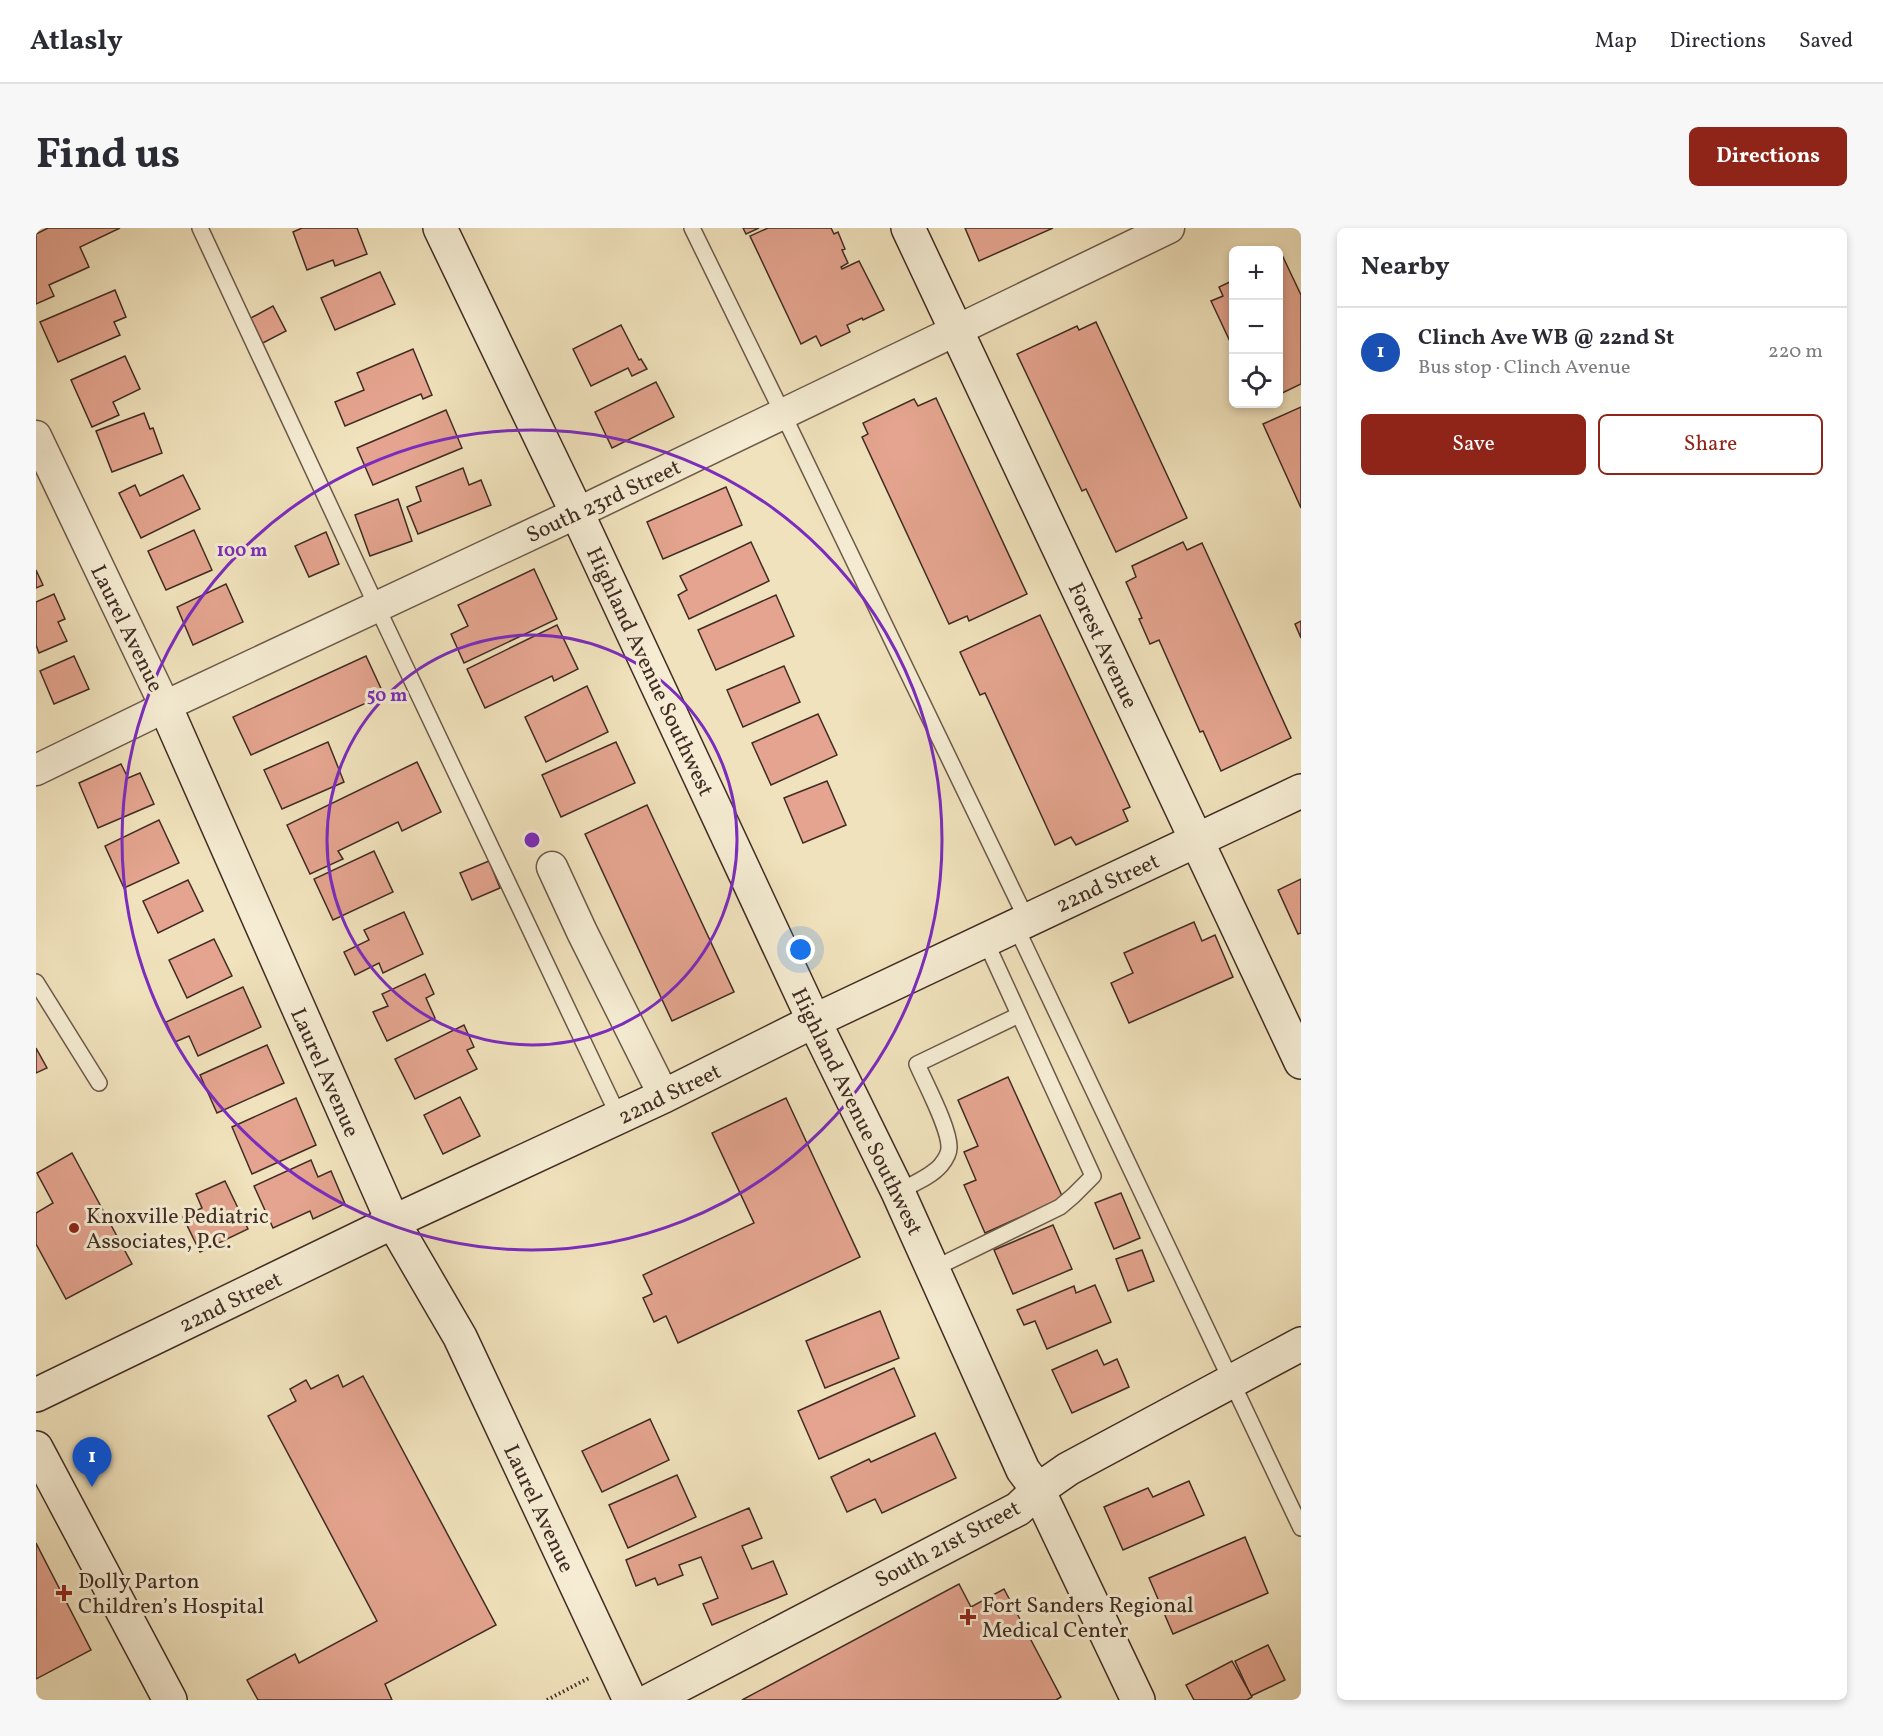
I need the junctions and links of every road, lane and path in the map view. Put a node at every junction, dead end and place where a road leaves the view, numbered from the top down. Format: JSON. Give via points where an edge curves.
{"nodes":[{"id":1,"x":200,"y":228,"type":"edge"},
{"id":2,"x":440,"y":228,"type":"edge"},
{"id":3,"x":692,"y":228,"type":"edge"},
{"id":4,"x":908,"y":228,"type":"edge"},
{"id":5,"x":1169,"y":228,"type":"edge"},
{"id":6,"x":957,"y":332,"type":"junction"},
{"id":7,"x":783,"y":414,"type":"junction"},
{"id":8,"x":36,"y":436,"type":"edge"},
{"id":9,"x":578,"y":513,"type":"junction"},
{"id":10,"x":377,"y":607,"type":"junction"},
{"id":11,"x":165,"y":705,"type":"junction"},
{"id":12,"x":36,"y":770,"type":"edge"},
{"id":13,"x":1301,"y":790,"type":"edge"},
{"id":14,"x":1196,"y":840,"type":"junction"},
{"id":15,"x":552,"y":867,"type":"dead end"},
{"id":16,"x":1021,"y":923,"type":"junction"},
{"id":17,"x":985,"y":940,"type":"junction"},
{"id":18,"x":36,"y":982,"type":"edge"},
{"id":19,"x":1019,"y":1015,"type":"junction"},
{"id":20,"x":814,"y":1021,"type":"junction"},
{"id":21,"x":1301,"y":1062,"type":"edge"},
{"id":22,"x":99,"y":1083,"type":"dead end"},
{"id":23,"x":664,"y":1096,"type":"junction"},
{"id":24,"x":619,"y":1117,"type":"junction"},
{"id":25,"x":898,"y":1192,"type":"junction"},
{"id":26,"x":393,"y":1222,"type":"junction"},
{"id":27,"x":933,"y":1269,"type":"junction"},
{"id":28,"x":1301,"y":1344,"type":"edge"},
{"id":29,"x":1230,"y":1381,"type":"junction"},
{"id":30,"x":36,"y":1395,"type":"edge"},
{"id":31,"x":36,"y":1448,"type":"edge"},
{"id":32,"x":1038,"y":1490,"type":"junction"},
{"id":33,"x":1301,"y":1528,"type":"edge"},
{"id":34,"x":591,"y":1676,"type":"dead end"},
{"id":35,"x":170,"y":1700,"type":"edge"},
{"id":36,"x":547,"y":1700,"type":"edge"},
{"id":37,"x":630,"y":1700,"type":"edge"},
{"id":38,"x":651,"y":1700,"type":"edge"},
{"id":39,"x":1138,"y":1700,"type":"edge"}],
"edges":[{"from":1,"to":10,"type":"lane"},
{"from":2,"to":9,"type":"street","name":"Highland Avenue Southwest"},
{"from":3,"to":7,"type":"lane"},
{"from":4,"to":6,"type":"street","name":"Forest Avenue"},
{"from":5,"to":6,"type":"street","name":"South 23rd Street"},
{"from":6,"to":7,"type":"street","name":"South 23rd Street"},
{"from":6,"to":14,"type":"street","name":"Forest Avenue"},
{"from":7,"to":9,"type":"street","name":"South 23rd Street"},
{"from":7,"to":16,"type":"lane"},
{"from":8,"to":11,"type":"street","name":"Laurel Avenue"},
{"from":9,"to":10,"type":"street","name":"South 23rd Street"},
{"from":9,"to":20,"type":"street","name":"Highland Avenue Southwest"},
{"from":10,"to":11,"type":"street","name":"South 23rd Street"},
{"from":10,"to":24,"type":"lane"},
{"from":11,"to":12,"type":"street","name":"South 23rd Street"},
{"from":11,"to":26,"type":"street","name":"Laurel Avenue"},
{"from":13,"to":14,"type":"street","name":"22nd Street"},
{"from":14,"to":16,"type":"street","name":"22nd Street"},
{"from":14,"to":21,"type":"street","name":"Forest Avenue"},
{"from":15,"to":23,"type":"street"},
{"from":16,"to":17,"type":"street","name":"22nd Street"},
{"from":16,"to":29,"type":"lane"},
{"from":17,"to":19,"type":"lane"},
{"from":17,"to":20,"type":"street","name":"22nd Street"},
{"from":18,"to":22,"type":"lane"},
{"from":19,"to":25,"type":"lane","via":[[917,1064],[949,1149],[940,1167]]},
{"from":19,"to":27,"type":"lane","via":[[1093,1176],[1060,1207]]},
{"from":20,"to":23,"type":"street","name":"22nd Street"},
{"from":20,"to":25,"type":"street","name":"Highland Avenue Southwest"},
{"from":23,"to":24,"type":"street","name":"22nd Street"},
{"from":24,"to":26,"type":"street","name":"22nd Street"},
{"from":25,"to":27,"type":"street","name":"Highland Avenue Southwest"},
{"from":26,"to":30,"type":"street","name":"22nd Street"},
{"from":26,"to":37,"type":"street","name":"Laurel Avenue","via":[[460,1337]]},
{"from":27,"to":32,"type":"street","name":"Highland Avenue Southwest","via":[[1023,1470]]},
{"from":28,"to":29,"type":"street","name":"South 21st Street"},
{"from":29,"to":32,"type":"street","name":"South 21st Street","via":[[1068,1469]]},
{"from":29,"to":33,"type":"lane"},
{"from":31,"to":35,"type":"street"},
{"from":32,"to":38,"type":"street","name":"South 21st Street","via":[[1018,1509]]},
{"from":32,"to":39,"type":"street","name":"Highland Avenue Southwest"},
{"from":34,"to":36,"type":"path"}]}
